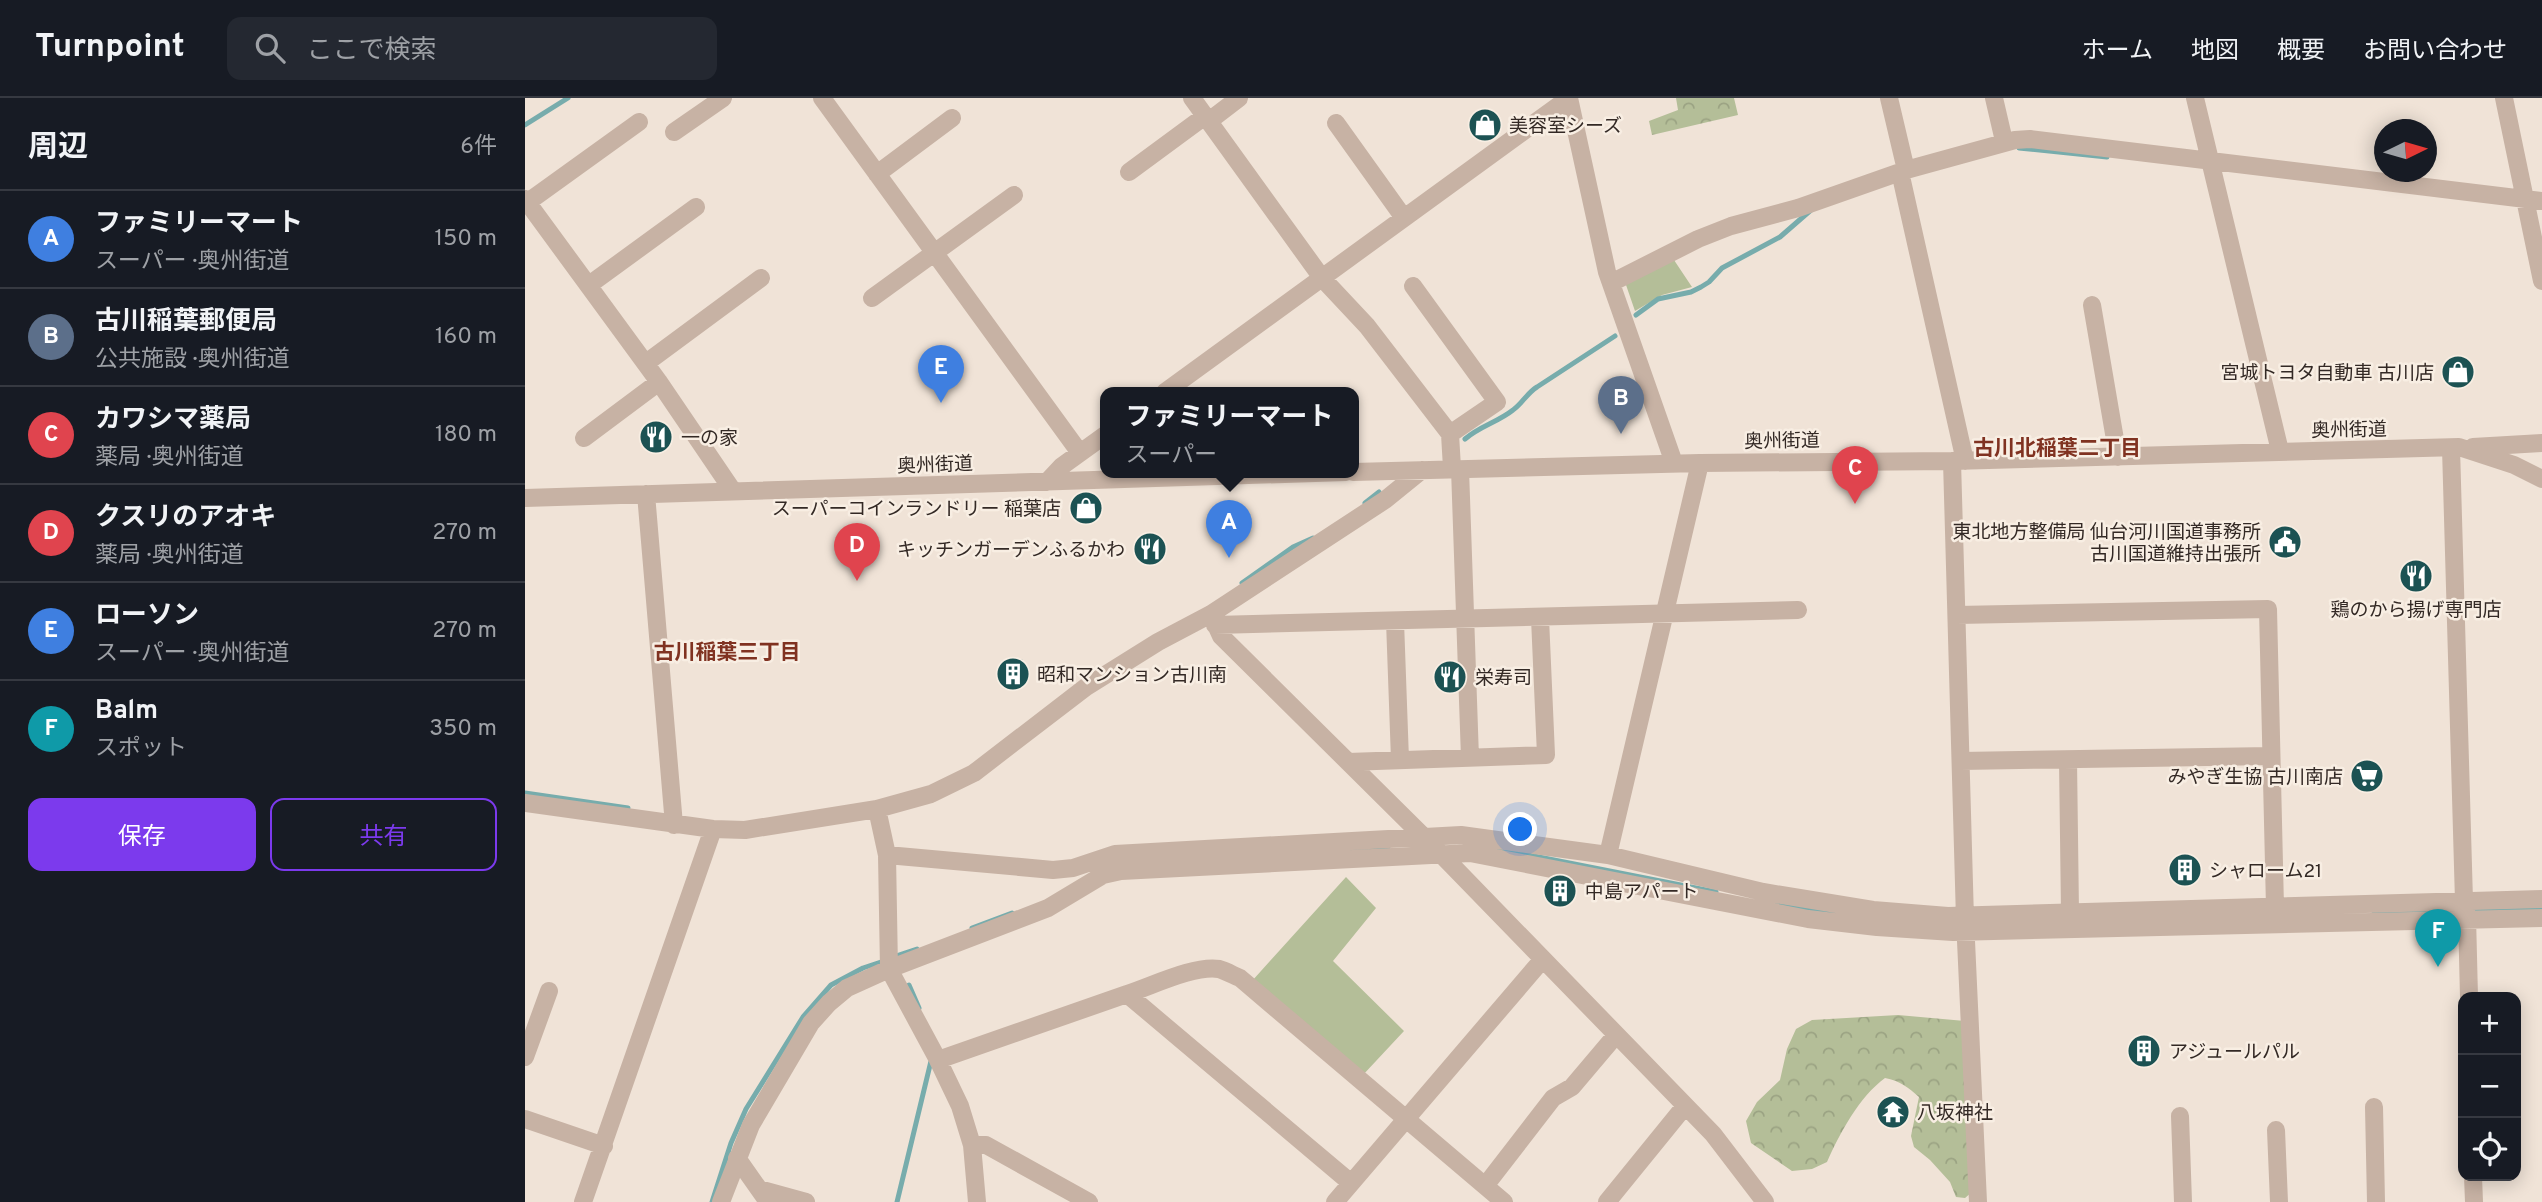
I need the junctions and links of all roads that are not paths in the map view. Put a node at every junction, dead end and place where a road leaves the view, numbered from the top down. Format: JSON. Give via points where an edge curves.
{"nodes":[{"id":1,"x":723,"y":98,"type":"edge"},
{"id":2,"x":822,"y":98,"type":"edge"},
{"id":3,"x":1192,"y":98,"type":"edge"},
{"id":4,"x":1239,"y":98,"type":"edge"},
{"id":5,"x":1569,"y":98,"type":"edge"},
{"id":6,"x":1889,"y":98,"type":"edge"},
{"id":7,"x":1994,"y":98,"type":"edge"},
{"id":8,"x":2195,"y":98,"type":"edge"},
{"id":9,"x":2504,"y":98,"type":"edge"},
{"id":10,"x":952,"y":118,"type":"dead end"},
{"id":11,"x":1207,"y":119,"type":"junction"},
{"id":12,"x":639,"y":122,"type":"dead end"},
{"id":13,"x":1336,"y":123,"type":"dead end"},
{"id":14,"x":674,"y":132,"type":"dead end"},
{"id":15,"x":2004,"y":141,"type":"junction"},
{"id":16,"x":2209,"y":160,"type":"junction"},
{"id":17,"x":1903,"y":171,"type":"junction"},
{"id":18,"x":1129,"y":172,"type":"dead end"},
{"id":19,"x":877,"y":174,"type":"junction"},
{"id":20,"x":1014,"y":195,"type":"dead end"},
{"id":21,"x":526,"y":200,"type":"edge"},
{"id":22,"x":2534,"y":200,"type":"edge"},
{"id":23,"x":696,"y":207,"type":"dead end"},
{"id":24,"x":1404,"y":218,"type":"junction"},
{"id":25,"x":935,"y":253,"type":"junction"},
{"id":26,"x":761,"y":278,"type":"dead end"},
{"id":27,"x":1322,"y":278,"type":"junction"},
{"id":28,"x":2542,"y":281,"type":"edge"},
{"id":29,"x":1611,"y":282,"type":"junction"},
{"id":30,"x":589,"y":285,"type":"junction"},
{"id":31,"x":1413,"y":286,"type":"dead end"},
{"id":32,"x":872,"y":298,"type":"dead end"},
{"id":33,"x":2092,"y":305,"type":"dead end"},
{"id":34,"x":646,"y":363,"type":"junction"},
{"id":35,"x":659,"y":382,"type":"junction"},
{"id":36,"x":1172,"y":387,"type":"edge"},
{"id":37,"x":1450,"y":434,"type":"junction"},
{"id":38,"x":584,"y":438,"type":"dead end"},
{"id":39,"x":1100,"y":439,"type":"edge"},
{"id":40,"x":2542,"y":443,"type":"edge"},
{"id":41,"x":2455,"y":447,"type":"junction"},
{"id":42,"x":2280,"y":452,"type":"junction"},
{"id":43,"x":1080,"y":453,"type":"junction"},
{"id":44,"x":2118,"y":457,"type":"junction"},
{"id":45,"x":1959,"y":461,"type":"junction"},
{"id":46,"x":1674,"y":463,"type":"junction"},
{"id":47,"x":1700,"y":463,"type":"junction"},
{"id":48,"x":1456,"y":469,"type":"junction"},
{"id":49,"x":1422,"y":470,"type":"junction"},
{"id":50,"x":1359,"y":472,"type":"edge"},
{"id":51,"x":1167,"y":478,"type":"edge"},
{"id":52,"x":2542,"y":480,"type":"edge"},
{"id":53,"x":1047,"y":482,"type":"junction"},
{"id":54,"x":733,"y":491,"type":"junction"},
{"id":55,"x":646,"y":494,"type":"junction"},
{"id":56,"x":525,"y":498,"type":"edge"},
{"id":57,"x":1798,"y":610,"type":"dead end"},
{"id":58,"x":1664,"y":615,"type":"junction"},
{"id":59,"x":1957,"y":615,"type":"junction"},
{"id":60,"x":1540,"y":618,"type":"junction"},
{"id":61,"x":1213,"y":620,"type":"junction"},
{"id":62,"x":1466,"y":620,"type":"junction"},
{"id":63,"x":1395,"y":621,"type":"junction"},
{"id":64,"x":2271,"y":756,"type":"junction"},
{"id":65,"x":1469,"y":758,"type":"junction"},
{"id":66,"x":1400,"y":760,"type":"junction"},
{"id":67,"x":2068,"y":760,"type":"junction"},
{"id":68,"x":1961,"y":761,"type":"junction"},
{"id":69,"x":1348,"y":762,"type":"junction"},
{"id":70,"x":525,"y":803,"type":"edge"},
{"id":71,"x":877,"y":809,"type":"junction"},
{"id":72,"x":674,"y":824,"type":"junction"},
{"id":73,"x":712,"y":829,"type":"junction"},
{"id":74,"x":1432,"y":846,"type":"junction"},
{"id":75,"x":887,"y":855,"type":"junction"},
{"id":76,"x":1608,"y":855,"type":"junction"},
{"id":77,"x":2542,"y":899,"type":"edge"},
{"id":78,"x":2275,"y":907,"type":"junction"},
{"id":79,"x":2465,"y":911,"type":"junction"},
{"id":80,"x":2070,"y":912,"type":"junction"},
{"id":81,"x":2542,"y":918,"type":"edge"},
{"id":82,"x":1965,"y":923,"type":"junction"},
{"id":83,"x":1542,"y":959,"type":"junction"},
{"id":84,"x":889,"y":962,"type":"junction"},
{"id":85,"x":549,"y":991,"type":"dead end"},
{"id":86,"x":2469,"y":992,"type":"edge"},
{"id":87,"x":1127,"y":994,"type":"junction"},
{"id":88,"x":1616,"y":1035,"type":"junction"},
{"id":89,"x":525,"y":1057,"type":"edge"},
{"id":90,"x":938,"y":1060,"type":"junction"},
{"id":91,"x":1685,"y":1106,"type":"junction"},
{"id":92,"x":2374,"y":1107,"type":"dead end"},
{"id":93,"x":2180,"y":1116,"type":"dead end"},
{"id":94,"x":525,"y":1119,"type":"edge"},
{"id":95,"x":1406,"y":1119,"type":"junction"},
{"id":96,"x":2276,"y":1130,"type":"dead end"},
{"id":97,"x":972,"y":1145,"type":"junction"},
{"id":98,"x":604,"y":1146,"type":"junction"},
{"id":99,"x":737,"y":1158,"type":"junction"},
{"id":100,"x":2473,"y":1181,"type":"edge"},
{"id":101,"x":1351,"y":1183,"type":"junction"},
{"id":102,"x":1485,"y":1186,"type":"junction"},
{"id":103,"x":763,"y":1196,"type":"edge"},
{"id":104,"x":583,"y":1202,"type":"edge"},
{"id":105,"x":721,"y":1202,"type":"edge"},
{"id":106,"x":806,"y":1202,"type":"edge"},
{"id":107,"x":977,"y":1202,"type":"edge"},
{"id":108,"x":1089,"y":1202,"type":"edge"},
{"id":109,"x":1335,"y":1202,"type":"edge"},
{"id":110,"x":1504,"y":1202,"type":"edge"},
{"id":111,"x":1608,"y":1202,"type":"edge"},
{"id":112,"x":1765,"y":1202,"type":"edge"},
{"id":113,"x":1978,"y":1202,"type":"edge"},
{"id":114,"x":2183,"y":1202,"type":"edge"},
{"id":115,"x":2279,"y":1202,"type":"edge"},
{"id":116,"x":2376,"y":1202,"type":"edge"},
{"id":117,"x":2474,"y":1202,"type":"edge"}],
"edges":[{"from":1,"to":14,"type":"street"},
{"from":2,"to":19,"type":"street"},
{"from":3,"to":11,"type":"street"},
{"from":4,"to":11,"type":"street"},
{"from":5,"to":24,"type":"street"},
{"from":5,"to":29,"type":"street"},
{"from":6,"to":17,"type":"street"},
{"from":7,"to":15,"type":"street"},
{"from":8,"to":16,"type":"street"},
{"from":9,"to":22,"type":"street"},
{"from":10,"to":19,"type":"street"},
{"from":11,"to":18,"type":"street"},
{"from":11,"to":27,"type":"street"},
{"from":12,"to":21,"type":"street"},
{"from":13,"to":24,"type":"street"},
{"from":15,"to":16,"type":"street","via":[[2030,139]]},
{"from":15,"to":17,"type":"street"},
{"from":16,"to":22,"type":"street"},
{"from":16,"to":42,"type":"street"},
{"from":17,"to":29,"type":"street","via":[[1731,226]]},
{"from":17,"to":45,"type":"street"},
{"from":19,"to":25,"type":"street"},
{"from":20,"to":25,"type":"street"},
{"from":21,"to":30,"type":"street"},
{"from":22,"to":28,"type":"street"},
{"from":23,"to":30,"type":"street"},
{"from":24,"to":27,"type":"street"},
{"from":25,"to":32,"type":"street"},
{"from":25,"to":43,"type":"street"},
{"from":26,"to":34,"type":"street"},
{"from":27,"to":36,"type":"street"},
{"from":27,"to":37,"type":"street","via":[[1367,326]]},
{"from":29,"to":46,"type":"street"},
{"from":30,"to":34,"type":"street"},
{"from":31,"to":37,"type":"street","via":[[1497,402]]},
{"from":33,"to":44,"type":"street"},
{"from":34,"to":35,"type":"street"},
{"from":35,"to":38,"type":"street"},
{"from":35,"to":54,"type":"street"},
{"from":37,"to":48,"type":"street"},
{"from":39,"to":43,"type":"street"},
{"from":40,"to":41,"type":"street"},
{"from":41,"to":42,"type":"street","name":"奥州街道"},
{"from":41,"to":52,"type":"street","name":"奥州街道","via":[[2514,465]]},
{"from":41,"to":79,"type":"street"},
{"from":42,"to":44,"type":"street","name":"奥州街道"},
{"from":43,"to":53,"type":"street"},
{"from":44,"to":45,"type":"street","name":"奥州街道"},
{"from":45,"to":47,"type":"street","name":"奥州街道"},
{"from":45,"to":59,"type":"street"},
{"from":46,"to":47,"type":"street","name":"奥州街道"},
{"from":46,"to":48,"type":"street","name":"奥州街道"},
{"from":47,"to":58,"type":"street"},
{"from":48,"to":49,"type":"street","name":"奥州街道"},
{"from":48,"to":62,"type":"street"},
{"from":49,"to":50,"type":"street","name":"奥州街道"},
{"from":49,"to":61,"type":"street","via":[[1385,500],[1278,568]]},
{"from":51,"to":53,"type":"street","name":"奥州街道"},
{"from":53,"to":54,"type":"street","name":"奥州街道"},
{"from":54,"to":55,"type":"street","name":"奥州街道"},
{"from":55,"to":56,"type":"street","name":"奥州街道"},
{"from":55,"to":72,"type":"street"},
{"from":57,"to":58,"type":"street"},
{"from":58,"to":60,"type":"street"},
{"from":58,"to":76,"type":"street"},
{"from":59,"to":64,"type":"street","via":[[2268,609]]},
{"from":59,"to":68,"type":"street"},
{"from":60,"to":62,"type":"street"},
{"from":60,"to":65,"type":"street","via":[[1546,755]]},
{"from":61,"to":63,"type":"street"},
{"from":61,"to":69,"type":"street","via":[[1221,636]]},
{"from":61,"to":71,"type":"street","via":[[1158,642],[1086,687],[974,773],[931,794]]},
{"from":62,"to":63,"type":"street"},
{"from":62,"to":65,"type":"street"},
{"from":63,"to":66,"type":"street"},
{"from":64,"to":67,"type":"street"},
{"from":64,"to":78,"type":"street"},
{"from":65,"to":66,"type":"street"},
{"from":66,"to":69,"type":"street"},
{"from":67,"to":68,"type":"street"},
{"from":67,"to":80,"type":"street"},
{"from":68,"to":82,"type":"street"},
{"from":69,"to":74,"type":"street"},
{"from":70,"to":72,"type":"street"},
{"from":71,"to":73,"type":"street","via":[[745,830]]},
{"from":71,"to":75,"type":"street"},
{"from":72,"to":73,"type":"street"},
{"from":73,"to":98,"type":"street"},
{"from":74,"to":75,"type":"street","via":[[1115,854],[1073,869],[1053,870]]},
{"from":74,"to":76,"type":"street","via":[[1461,835]]},
{"from":74,"to":82,"type":"street","via":[[1808,919],[1877,927]]},
{"from":74,"to":83,"type":"street"},
{"from":74,"to":84,"type":"street","via":[[1121,871],[1048,908]]},
{"from":75,"to":84,"type":"street"},
{"from":76,"to":82,"type":"street","via":[[1763,892]]},
{"from":77,"to":79,"type":"street"},
{"from":78,"to":79,"type":"street"},
{"from":78,"to":80,"type":"street"},
{"from":79,"to":81,"type":"street"},
{"from":79,"to":82,"type":"street"},
{"from":79,"to":86,"type":"street"},
{"from":80,"to":82,"type":"street"},
{"from":82,"to":113,"type":"street"},
{"from":83,"to":88,"type":"street"},
{"from":83,"to":95,"type":"street"},
{"from":84,"to":90,"type":"street"},
{"from":84,"to":99,"type":"street","via":[[847,988],[811,1023],[751,1125]]},
{"from":85,"to":89,"type":"street"},
{"from":87,"to":90,"type":"street"},
{"from":87,"to":95,"type":"street","via":[[1208,969],[1240,978]]},
{"from":87,"to":101,"type":"street"},
{"from":88,"to":91,"type":"street"},
{"from":88,"to":102,"type":"street","via":[[1572,1087],[1553,1098]]},
{"from":90,"to":97,"type":"street"},
{"from":91,"to":111,"type":"street"},
{"from":91,"to":112,"type":"street"},
{"from":92,"to":116,"type":"street"},
{"from":93,"to":114,"type":"street"},
{"from":94,"to":98,"type":"street"},
{"from":95,"to":101,"type":"street"},
{"from":95,"to":102,"type":"street"},
{"from":96,"to":115,"type":"street"},
{"from":97,"to":107,"type":"street"},
{"from":97,"to":108,"type":"street","via":[[986,1145]]},
{"from":98,"to":104,"type":"street"},
{"from":99,"to":103,"type":"street"},
{"from":99,"to":105,"type":"street"},
{"from":100,"to":117,"type":"street"},
{"from":101,"to":109,"type":"street"},
{"from":102,"to":110,"type":"street"},
{"from":103,"to":106,"type":"street"}]}
